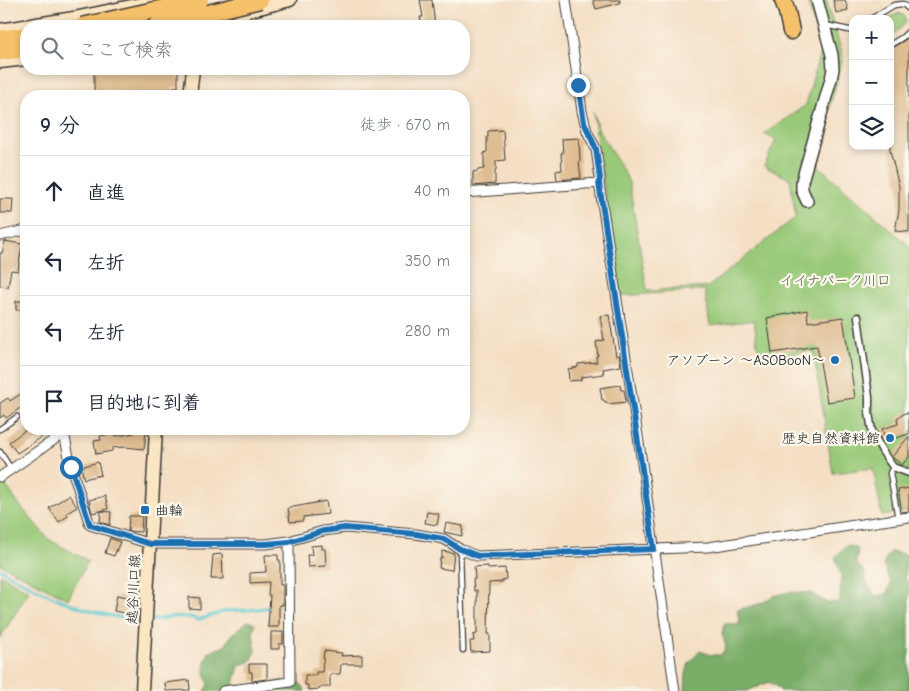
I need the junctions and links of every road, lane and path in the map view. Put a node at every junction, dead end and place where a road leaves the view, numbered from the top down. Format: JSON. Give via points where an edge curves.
{"nodes":[{"id":1,"x":160,"y":0,"type":"edge"},
{"id":2,"x":202,"y":0,"type":"edge"},
{"id":3,"x":260,"y":0,"type":"edge"},
{"id":4,"x":290,"y":0,"type":"edge"},
{"id":5,"x":566,"y":0,"type":"edge"},
{"id":6,"x":783,"y":0,"type":"edge"},
{"id":7,"x":793,"y":0,"type":"edge"},
{"id":8,"x":817,"y":0,"type":"edge"},
{"id":9,"x":909,"y":9,"type":"edge"},
{"id":10,"x":878,"y":15,"type":"edge"},
{"id":11,"x":62,"y":20,"type":"edge"},
{"id":12,"x":110,"y":20,"type":"edge"},
{"id":13,"x":180,"y":20,"type":"edge"},
{"id":14,"x":197,"y":20,"type":"edge"},
{"id":15,"x":215,"y":20,"type":"edge"},
{"id":16,"x":824,"y":25,"type":"junction"},
{"id":17,"x":20,"y":27,"type":"edge"},
{"id":18,"x":849,"y":27,"type":"edge"},
{"id":19,"x":839,"y":28,"type":"junction"},
{"id":20,"x":0,"y":30,"type":"edge"},
{"id":21,"x":849,"y":31,"type":"edge"},
{"id":22,"x":909,"y":31,"type":"edge"},
{"id":23,"x":20,"y":36,"type":"edge"},
{"id":24,"x":0,"y":39,"type":"edge"},
{"id":25,"x":894,"y":43,"type":"edge"},
{"id":26,"x":20,"y":50,"type":"edge"},
{"id":27,"x":0,"y":52,"type":"edge"},
{"id":28,"x":20,"y":60,"type":"edge"},
{"id":29,"x":0,"y":62,"type":"edge"},
{"id":30,"x":193,"y":75,"type":"edge"},
{"id":31,"x":191,"y":90,"type":"edge"},
{"id":32,"x":599,"y":183,"type":"junction"},
{"id":33,"x":470,"y":193,"type":"edge"},
{"id":34,"x":807,"y":201,"type":"dead end"},
{"id":35,"x":20,"y":233,"type":"edge"},
{"id":36,"x":0,"y":236,"type":"edge"},
{"id":37,"x":858,"y":317,"type":"dead end"},
{"id":38,"x":17,"y":418,"type":"dead end"},
{"id":39,"x":0,"y":430,"type":"edge"},
{"id":40,"x":58,"y":435,"type":"edge"},
{"id":41,"x":65,"y":435,"type":"edge"},
{"id":42,"x":156,"y":435,"type":"edge"},
{"id":43,"x":0,"y":452,"type":"edge"},
{"id":44,"x":893,"y":467,"type":"junction"},
{"id":45,"x":11,"y":468,"type":"junction"},
{"id":46,"x":909,"y":473,"type":"edge"},
{"id":47,"x":0,"y":477,"type":"edge"},
{"id":48,"x":909,"y":516,"type":"edge"},
{"id":49,"x":898,"y":518,"type":"junction"},
{"id":50,"x":289,"y":542,"type":"junction"},
{"id":51,"x":150,"y":544,"type":"junction"},
{"id":52,"x":460,"y":549,"type":"junction"},
{"id":53,"x":654,"y":549,"type":"junction"},
{"id":54,"x":463,"y":650,"type":"dead end"},
{"id":55,"x":142,"y":691,"type":"edge"},
{"id":56,"x":223,"y":691,"type":"edge"},
{"id":57,"x":675,"y":691,"type":"edge"}],
"edges":[{"from":1,"to":11,"type":"main road"},
{"from":2,"to":12,"type":"highway","bridge":true},
{"from":2,"to":14,"type":"main road"},
{"from":3,"to":13,"type":"highway","bridge":true},
{"from":4,"to":15,"type":"main road"},
{"from":5,"to":32,"type":"street","via":[[582,111],[596,149]]},
{"from":6,"to":7,"type":"highway","via":[[796,29]]},
{"from":8,"to":16,"type":"street"},
{"from":9,"to":10,"type":"lane","via":[[903,4],[894,5]]},
{"from":16,"to":19,"type":"lane"},
{"from":16,"to":34,"type":"street","via":[[833,69],[802,181]]},
{"from":17,"to":20,"type":"main road"},
{"from":18,"to":19,"type":"lane"},
{"from":19,"to":21,"type":"lane"},
{"from":22,"to":25,"type":"lane"},
{"from":23,"to":24,"type":"highway"},
{"from":26,"to":27,"type":"highway"},
{"from":28,"to":29,"type":"main road"},
{"from":30,"to":31,"type":"main road"},
{"from":32,"to":33,"type":"street"},
{"from":32,"to":53,"type":"street"},
{"from":35,"to":36,"type":"street"},
{"from":37,"to":44,"type":"street","via":[[870,424],[882,452]]},
{"from":38,"to":39,"type":"lane"},
{"from":40,"to":45,"type":"street"},
{"from":41,"to":51,"type":"street","via":[[71,467],[90,525]]},
{"from":42,"to":51,"type":"main road","name":"越谷川口線"},
{"from":43,"to":45,"type":"lane"},
{"from":44,"to":46,"type":"street"},
{"from":44,"to":49,"type":"lane","via":[[890,473]]},
{"from":45,"to":47,"type":"street"},
{"from":48,"to":49,"type":"street"},
{"from":49,"to":53,"type":"street","via":[[708,547]]},
{"from":50,"to":51,"type":"street"},
{"from":50,"to":52,"type":"street","via":[[345,528],[444,539]]},
{"from":50,"to":56,"type":"street","via":[[290,682]]},
{"from":51,"to":55,"type":"main road","name":"越谷川口線"},
{"from":52,"to":53,"type":"street","via":[[478,556]]},
{"from":52,"to":54,"type":"lane"},
{"from":53,"to":57,"type":"street"}]}
